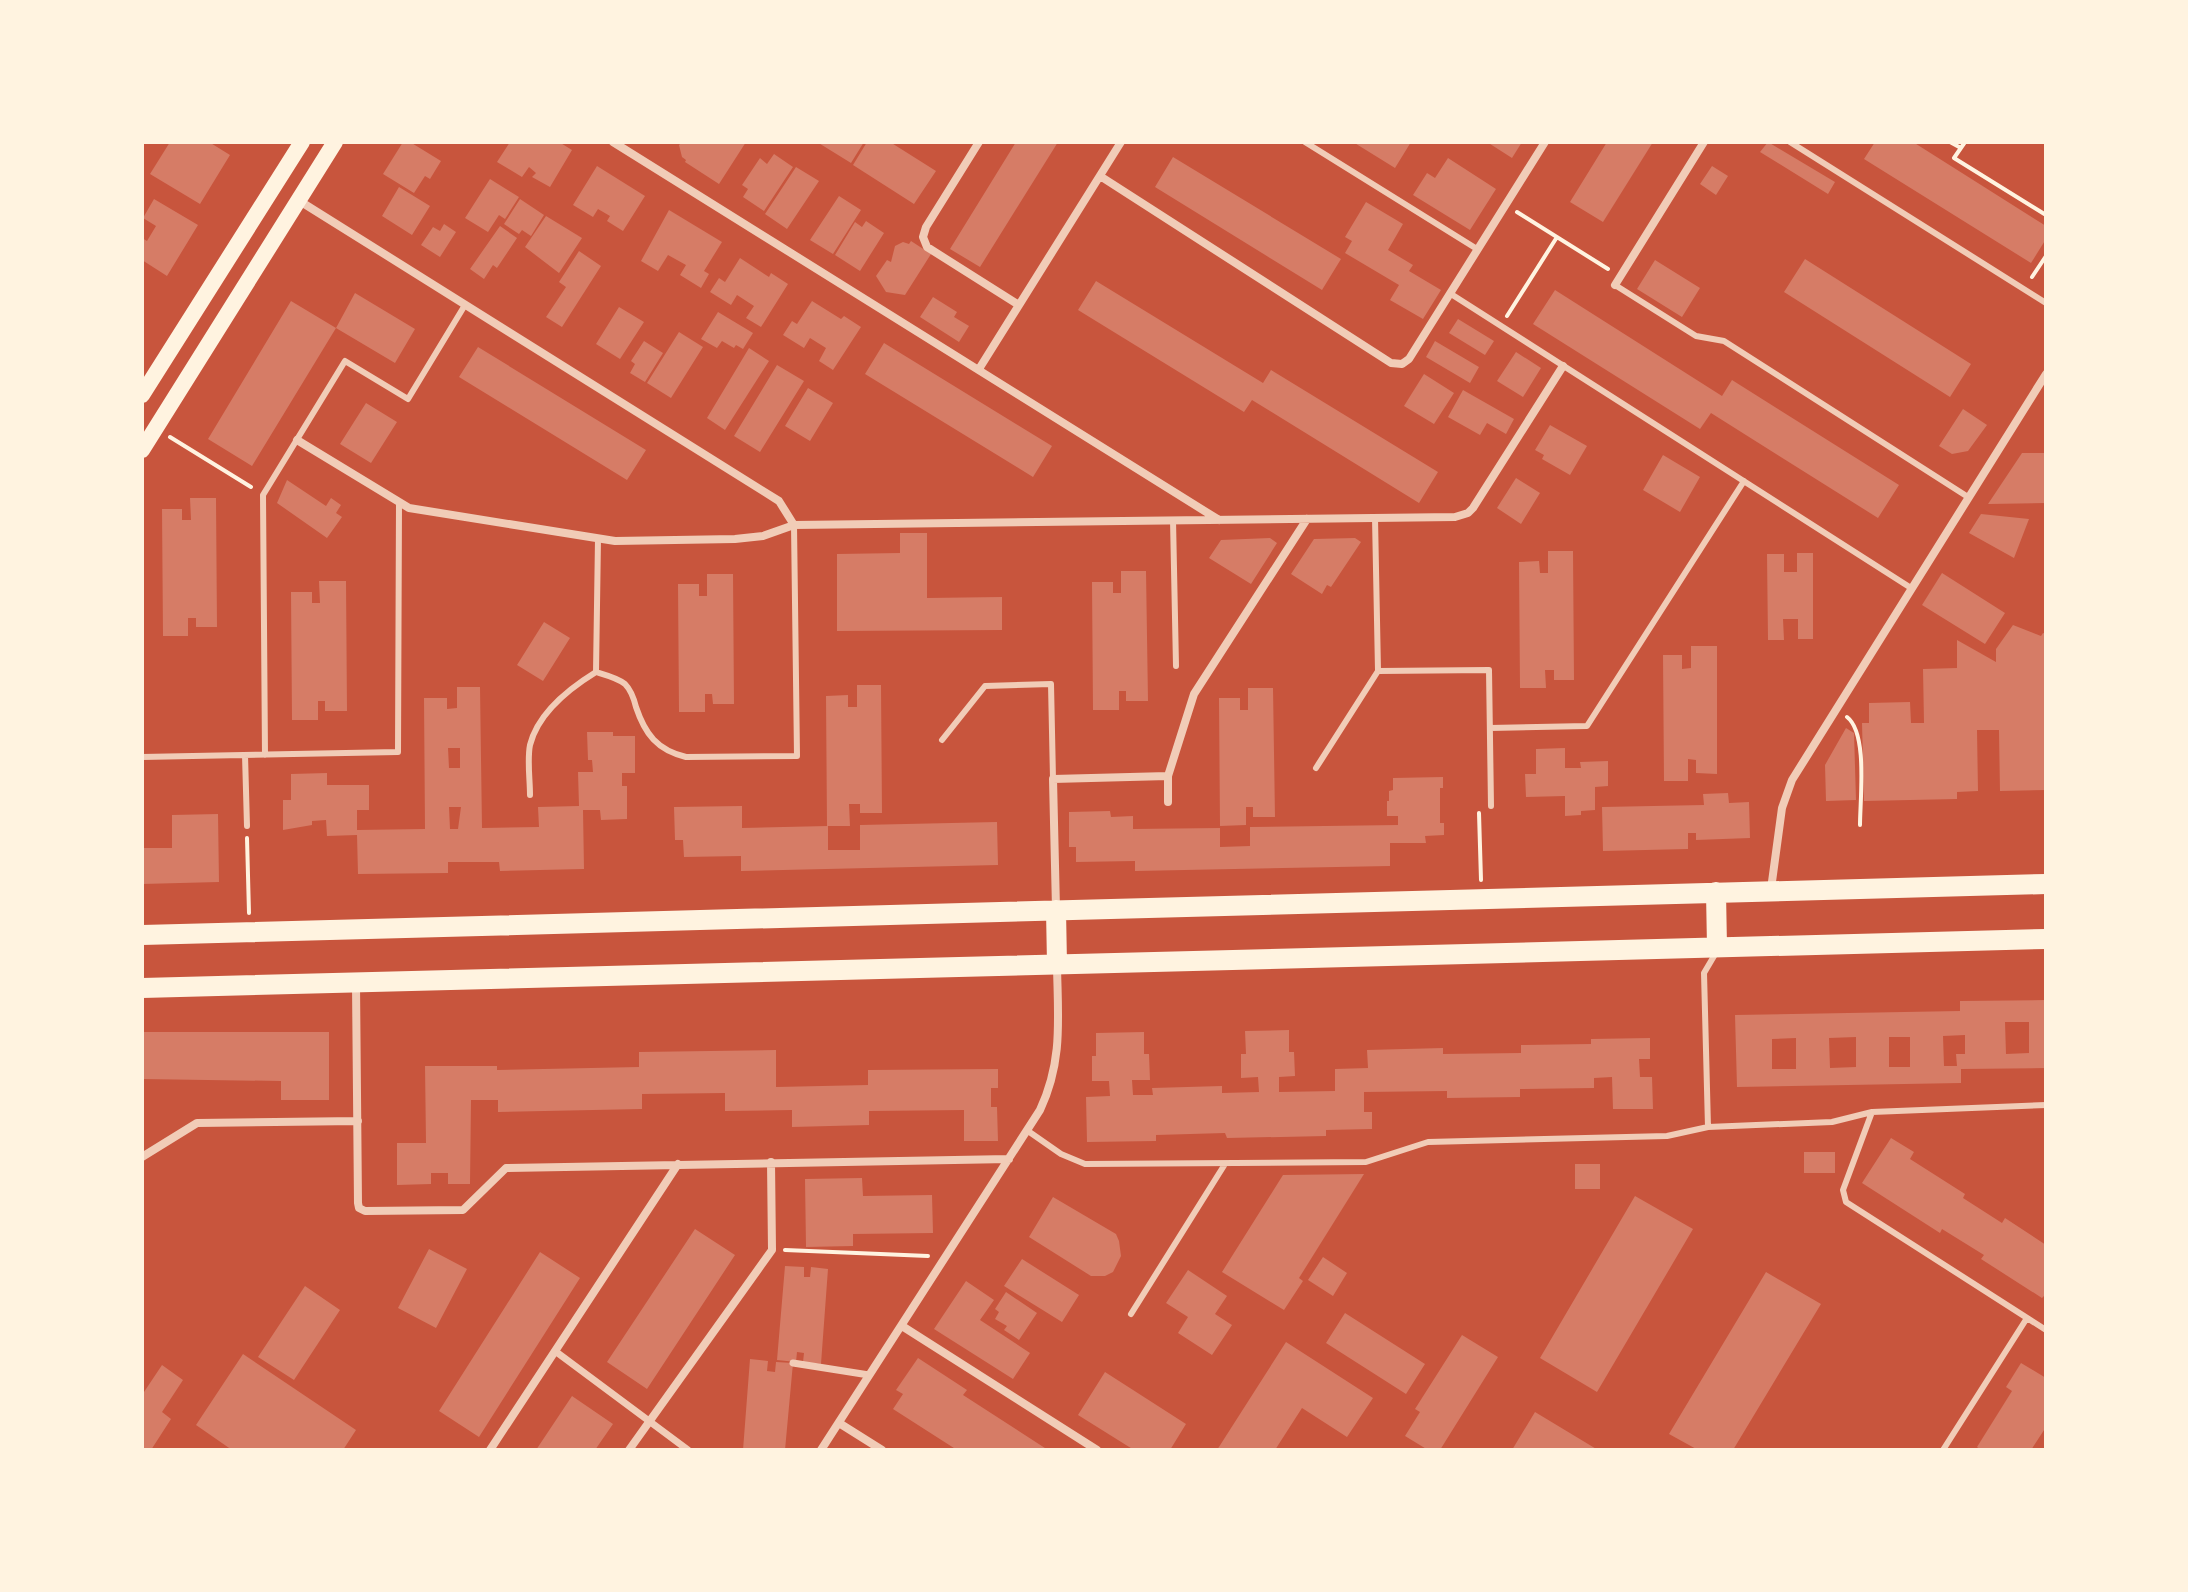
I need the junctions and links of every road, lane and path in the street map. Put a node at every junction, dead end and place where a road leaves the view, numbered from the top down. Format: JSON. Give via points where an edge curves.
{"nodes":[{"id":1,"x":302,"y":142,"type":"edge"},
{"id":2,"x":335,"y":142,"type":"edge"},
{"id":3,"x":613,"y":142,"type":"edge"},
{"id":4,"x":979,"y":142,"type":"edge"},
{"id":5,"x":1121,"y":142,"type":"edge"},
{"id":6,"x":1305,"y":142,"type":"edge"},
{"id":7,"x":1545,"y":142,"type":"edge"},
{"id":8,"x":1704,"y":142,"type":"edge"},
{"id":9,"x":1790,"y":142,"type":"edge"},
{"id":10,"x":1950,"y":142,"type":"edge"},
{"id":11,"x":1965,"y":142,"type":"edge"},
{"id":12,"x":1961,"y":148,"type":"junction"},
{"id":13,"x":1100,"y":176,"type":"junction"},
{"id":14,"x":298,"y":200,"type":"junction"},
{"id":15,"x":1505,"y":205,"type":"junction"},
{"id":16,"x":2046,"y":215,"type":"edge"},
{"id":17,"x":1557,"y":237,"type":"junction"},
{"id":18,"x":1477,"y":249,"type":"junction"},
{"id":19,"x":2046,"y":256,"type":"edge"},
{"id":20,"x":1617,"y":280,"type":"junction"},
{"id":21,"x":2025,"y":289,"type":"junction"},
{"id":22,"x":1451,"y":294,"type":"junction"},
{"id":23,"x":2046,"y":303,"type":"edge"},
{"id":24,"x":465,"y":305,"type":"junction"},
{"id":25,"x":1019,"y":305,"type":"junction"},
{"id":26,"x":1501,"y":326,"type":"junction"},
{"id":27,"x":1563,"y":366,"type":"junction"},
{"id":28,"x":979,"y":369,"type":"junction"},
{"id":29,"x":2046,"y":374,"type":"edge"},
{"id":30,"x":142,"y":395,"type":"edge"},
{"id":31,"x":156,"y":428,"type":"junction"},
{"id":32,"x":297,"y":440,"type":"junction"},
{"id":33,"x":142,"y":450,"type":"edge"},
{"id":34,"x":1744,"y":481,"type":"junction"},
{"id":35,"x":263,"y":495,"type":"junction"},
{"id":36,"x":1968,"y":497,"type":"junction"},
{"id":37,"x":399,"y":504,"type":"junction"},
{"id":38,"x":1375,"y":518,"type":"junction"},
{"id":39,"x":1307,"y":519,"type":"junction"},
{"id":40,"x":1173,"y":520,"type":"junction"},
{"id":41,"x":1219,"y":520,"type":"junction"},
{"id":42,"x":794,"y":525,"type":"junction"},
{"id":43,"x":598,"y":539,"type":"junction"},
{"id":44,"x":1911,"y":588,"type":"junction"},
{"id":45,"x":1176,"y":666,"type":"dead end"},
{"id":46,"x":1378,"y":671,"type":"junction"},
{"id":47,"x":596,"y":672,"type":"junction"},
{"id":48,"x":1834,"y":710,"type":"junction"},
{"id":49,"x":1490,"y":728,"type":"junction"},
{"id":50,"x":942,"y":740,"type":"dead end"},
{"id":51,"x":245,"y":755,"type":"junction"},
{"id":52,"x":265,"y":755,"type":"junction"},
{"id":53,"x":142,"y":757,"type":"edge"},
{"id":54,"x":1316,"y":768,"type":"dead end"},
{"id":55,"x":1168,"y":776,"type":"junction"},
{"id":56,"x":1053,"y":779,"type":"junction"},
{"id":57,"x":530,"y":795,"type":"dead end"},
{"id":58,"x":1168,"y":802,"type":"dead end"},
{"id":59,"x":1491,"y":806,"type":"joint"},
{"id":60,"x":1860,"y":825,"type":"dead end"},
{"id":61,"x":247,"y":826,"type":"joint"},
{"id":62,"x":2046,"y":884,"type":"edge"},
{"id":63,"x":1770,"y":891,"type":"junction"},
{"id":64,"x":1716,"y":892,"type":"junction"},
{"id":65,"x":1481,"y":899,"type":"junction"},
{"id":66,"x":1056,"y":910,"type":"junction"},
{"id":67,"x":249,"y":932,"type":"junction"},
{"id":68,"x":142,"y":935,"type":"edge"},
{"id":69,"x":2046,"y":939,"type":"edge"},
{"id":70,"x":1717,"y":947,"type":"junction"},
{"id":71,"x":1057,"y":964,"type":"junction"},
{"id":72,"x":356,"y":983,"type":"junction"},
{"id":73,"x":142,"y":988,"type":"edge"},
{"id":74,"x":2046,"y":1105,"type":"edge"},
{"id":75,"x":1872,"y":1112,"type":"junction"},
{"id":76,"x":358,"y":1121,"type":"junction"},
{"id":77,"x":1708,"y":1127,"type":"junction"},
{"id":78,"x":1028,"y":1131,"type":"junction"},
{"id":79,"x":142,"y":1157,"type":"edge"},
{"id":80,"x":1009,"y":1159,"type":"junction"},
{"id":81,"x":771,"y":1162,"type":"junction"},
{"id":82,"x":678,"y":1164,"type":"junction"},
{"id":83,"x":1225,"y":1164,"type":"junction"},
{"id":84,"x":772,"y":1250,"type":"junction"},
{"id":85,"x":946,"y":1256,"type":"junction"},
{"id":86,"x":1131,"y":1314,"type":"dead end"},
{"id":87,"x":2027,"y":1318,"type":"junction"},
{"id":88,"x":902,"y":1326,"type":"junction"},
{"id":89,"x":2046,"y":1330,"type":"edge"},
{"id":90,"x":555,"y":1351,"type":"junction"},
{"id":91,"x":793,"y":1363,"type":"dead end"},
{"id":92,"x":869,"y":1375,"type":"junction"},
{"id":93,"x":650,"y":1421,"type":"junction"},
{"id":94,"x":839,"y":1423,"type":"junction"},
{"id":95,"x":490,"y":1450,"type":"edge"},
{"id":96,"x":629,"y":1450,"type":"edge"},
{"id":97,"x":688,"y":1450,"type":"edge"},
{"id":98,"x":821,"y":1450,"type":"edge"},
{"id":99,"x":882,"y":1450,"type":"edge"},
{"id":100,"x":1097,"y":1450,"type":"edge"},
{"id":101,"x":1943,"y":1450,"type":"edge"}],
"edges":[{"from":1,"to":30,"type":"main road"},
{"from":2,"to":14,"type":"main road"},
{"from":3,"to":28,"type":"street"},
{"from":4,"to":25,"type":"street","via":[[923,237],[927,247]]},
{"from":5,"to":13,"type":"street"},
{"from":6,"to":18,"type":"lane"},
{"from":7,"to":15,"type":"street"},
{"from":8,"to":20,"type":"street"},
{"from":9,"to":21,"type":"lane"},
{"from":10,"to":12,"type":"path"},
{"from":11,"to":12,"type":"path"},
{"from":12,"to":16,"type":"path","via":[[1954,158]]},
{"from":13,"to":22,"type":"street","via":[[1391,363],[1409,359]]},
{"from":13,"to":25,"type":"street"},
{"from":14,"to":24,"type":"street"},
{"from":14,"to":31,"type":"main road"},
{"from":15,"to":17,"type":"path"},
{"from":15,"to":18,"type":"street"},
{"from":17,"to":20,"type":"path"},
{"from":17,"to":26,"type":"path"},
{"from":18,"to":22,"type":"street"},
{"from":19,"to":21,"type":"path"},
{"from":20,"to":36,"type":"lane","via":[[1696,336],[1724,341]]},
{"from":21,"to":23,"type":"lane"},
{"from":22,"to":26,"type":"lane"},
{"from":24,"to":32,"type":"lane","via":[[408,399],[345,361]]},
{"from":24,"to":42,"type":"street","via":[[779,501]]},
{"from":25,"to":28,"type":"street"},
{"from":26,"to":27,"type":"lane"},
{"from":27,"to":34,"type":"lane"},
{"from":27,"to":38,"type":"street","via":[[1468,513]]},
{"from":28,"to":41,"type":"street"},
{"from":29,"to":36,"type":"street"},
{"from":31,"to":33,"type":"main road"},
{"from":31,"to":35,"type":"path"},
{"from":32,"to":35,"type":"lane"},
{"from":32,"to":37,"type":"street"},
{"from":34,"to":44,"type":"lane"},
{"from":34,"to":49,"type":"lane","via":[[1587,726]]},
{"from":35,"to":52,"type":"lane"},
{"from":36,"to":44,"type":"street"},
{"from":37,"to":43,"type":"street"},
{"from":37,"to":52,"type":"lane","via":[[398,752]]},
{"from":38,"to":39,"type":"street"},
{"from":38,"to":46,"type":"lane"},
{"from":39,"to":41,"type":"street"},
{"from":39,"to":55,"type":"street","via":[[1194,694]]},
{"from":40,"to":41,"type":"street"},
{"from":40,"to":42,"type":"street"},
{"from":40,"to":45,"type":"lane"},
{"from":42,"to":43,"type":"street","via":[[735,539]]},
{"from":42,"to":47,"type":"lane","via":[[797,756],[675,754],[643,729],[625,684]]},
{"from":43,"to":47,"type":"lane"},
{"from":44,"to":48,"type":"street"},
{"from":46,"to":49,"type":"lane","via":[[1489,670]]},
{"from":46,"to":54,"type":"lane"},
{"from":47,"to":57,"type":"lane","via":[[564,694],[533,735]]},
{"from":48,"to":60,"type":"path","via":[[1851,720],[1859,740]]},
{"from":48,"to":63,"type":"street","via":[[1786,793]]},
{"from":49,"to":59,"type":"lane"},
{"from":50,"to":56,"type":"lane","via":[[985,686],[1051,684]]},
{"from":51,"to":52,"type":"lane"},
{"from":51,"to":53,"type":"lane"},
{"from":51,"to":61,"type":"lane"},
{"from":55,"to":56,"type":"street"},
{"from":55,"to":58,"type":"street"},
{"from":56,"to":66,"type":"street"},
{"from":59,"to":65,"type":"path","via":[[1479,807]]},
{"from":61,"to":67,"type":"path"},
{"from":62,"to":63,"type":"main road"},
{"from":63,"to":64,"type":"main road"},
{"from":64,"to":65,"type":"main road"},
{"from":64,"to":70,"type":"main road"},
{"from":65,"to":66,"type":"main road"},
{"from":66,"to":67,"type":"main road"},
{"from":66,"to":71,"type":"main road"},
{"from":67,"to":68,"type":"main road"},
{"from":69,"to":70,"type":"main road"},
{"from":70,"to":71,"type":"main road"},
{"from":70,"to":77,"type":"lane","via":[[1704,973]]},
{"from":71,"to":72,"type":"main road"},
{"from":71,"to":78,"type":"street","via":[[1059,1047],[1049,1092]]},
{"from":72,"to":73,"type":"main road"},
{"from":72,"to":76,"type":"street"},
{"from":74,"to":75,"type":"lane"},
{"from":75,"to":77,"type":"lane","via":[[1832,1122]]},
{"from":75,"to":87,"type":"lane","via":[[1843,1190],[1846,1202]]},
{"from":76,"to":79,"type":"street","via":[[197,1123]]},
{"from":76,"to":82,"type":"street","via":[[358,1203],[365,1211],[463,1210],[506,1168]]},
{"from":77,"to":83,"type":"lane","via":[[1667,1136],[1428,1142],[1366,1162]]},
{"from":78,"to":80,"type":"street"},
{"from":78,"to":83,"type":"lane","via":[[1085,1164]]},
{"from":80,"to":81,"type":"street"},
{"from":80,"to":85,"type":"street"},
{"from":81,"to":82,"type":"street"},
{"from":81,"to":84,"type":"street"},
{"from":82,"to":90,"type":"street"},
{"from":83,"to":86,"type":"lane"},
{"from":84,"to":85,"type":"path"},
{"from":84,"to":93,"type":"street"},
{"from":85,"to":88,"type":"street"},
{"from":87,"to":89,"type":"lane"},
{"from":87,"to":101,"type":"lane"},
{"from":88,"to":92,"type":"street"},
{"from":88,"to":100,"type":"street"},
{"from":90,"to":93,"type":"street"},
{"from":90,"to":95,"type":"street"},
{"from":91,"to":92,"type":"street"},
{"from":92,"to":94,"type":"street"},
{"from":93,"to":96,"type":"street"},
{"from":93,"to":97,"type":"street"},
{"from":94,"to":98,"type":"street"},
{"from":94,"to":99,"type":"street"}]}
